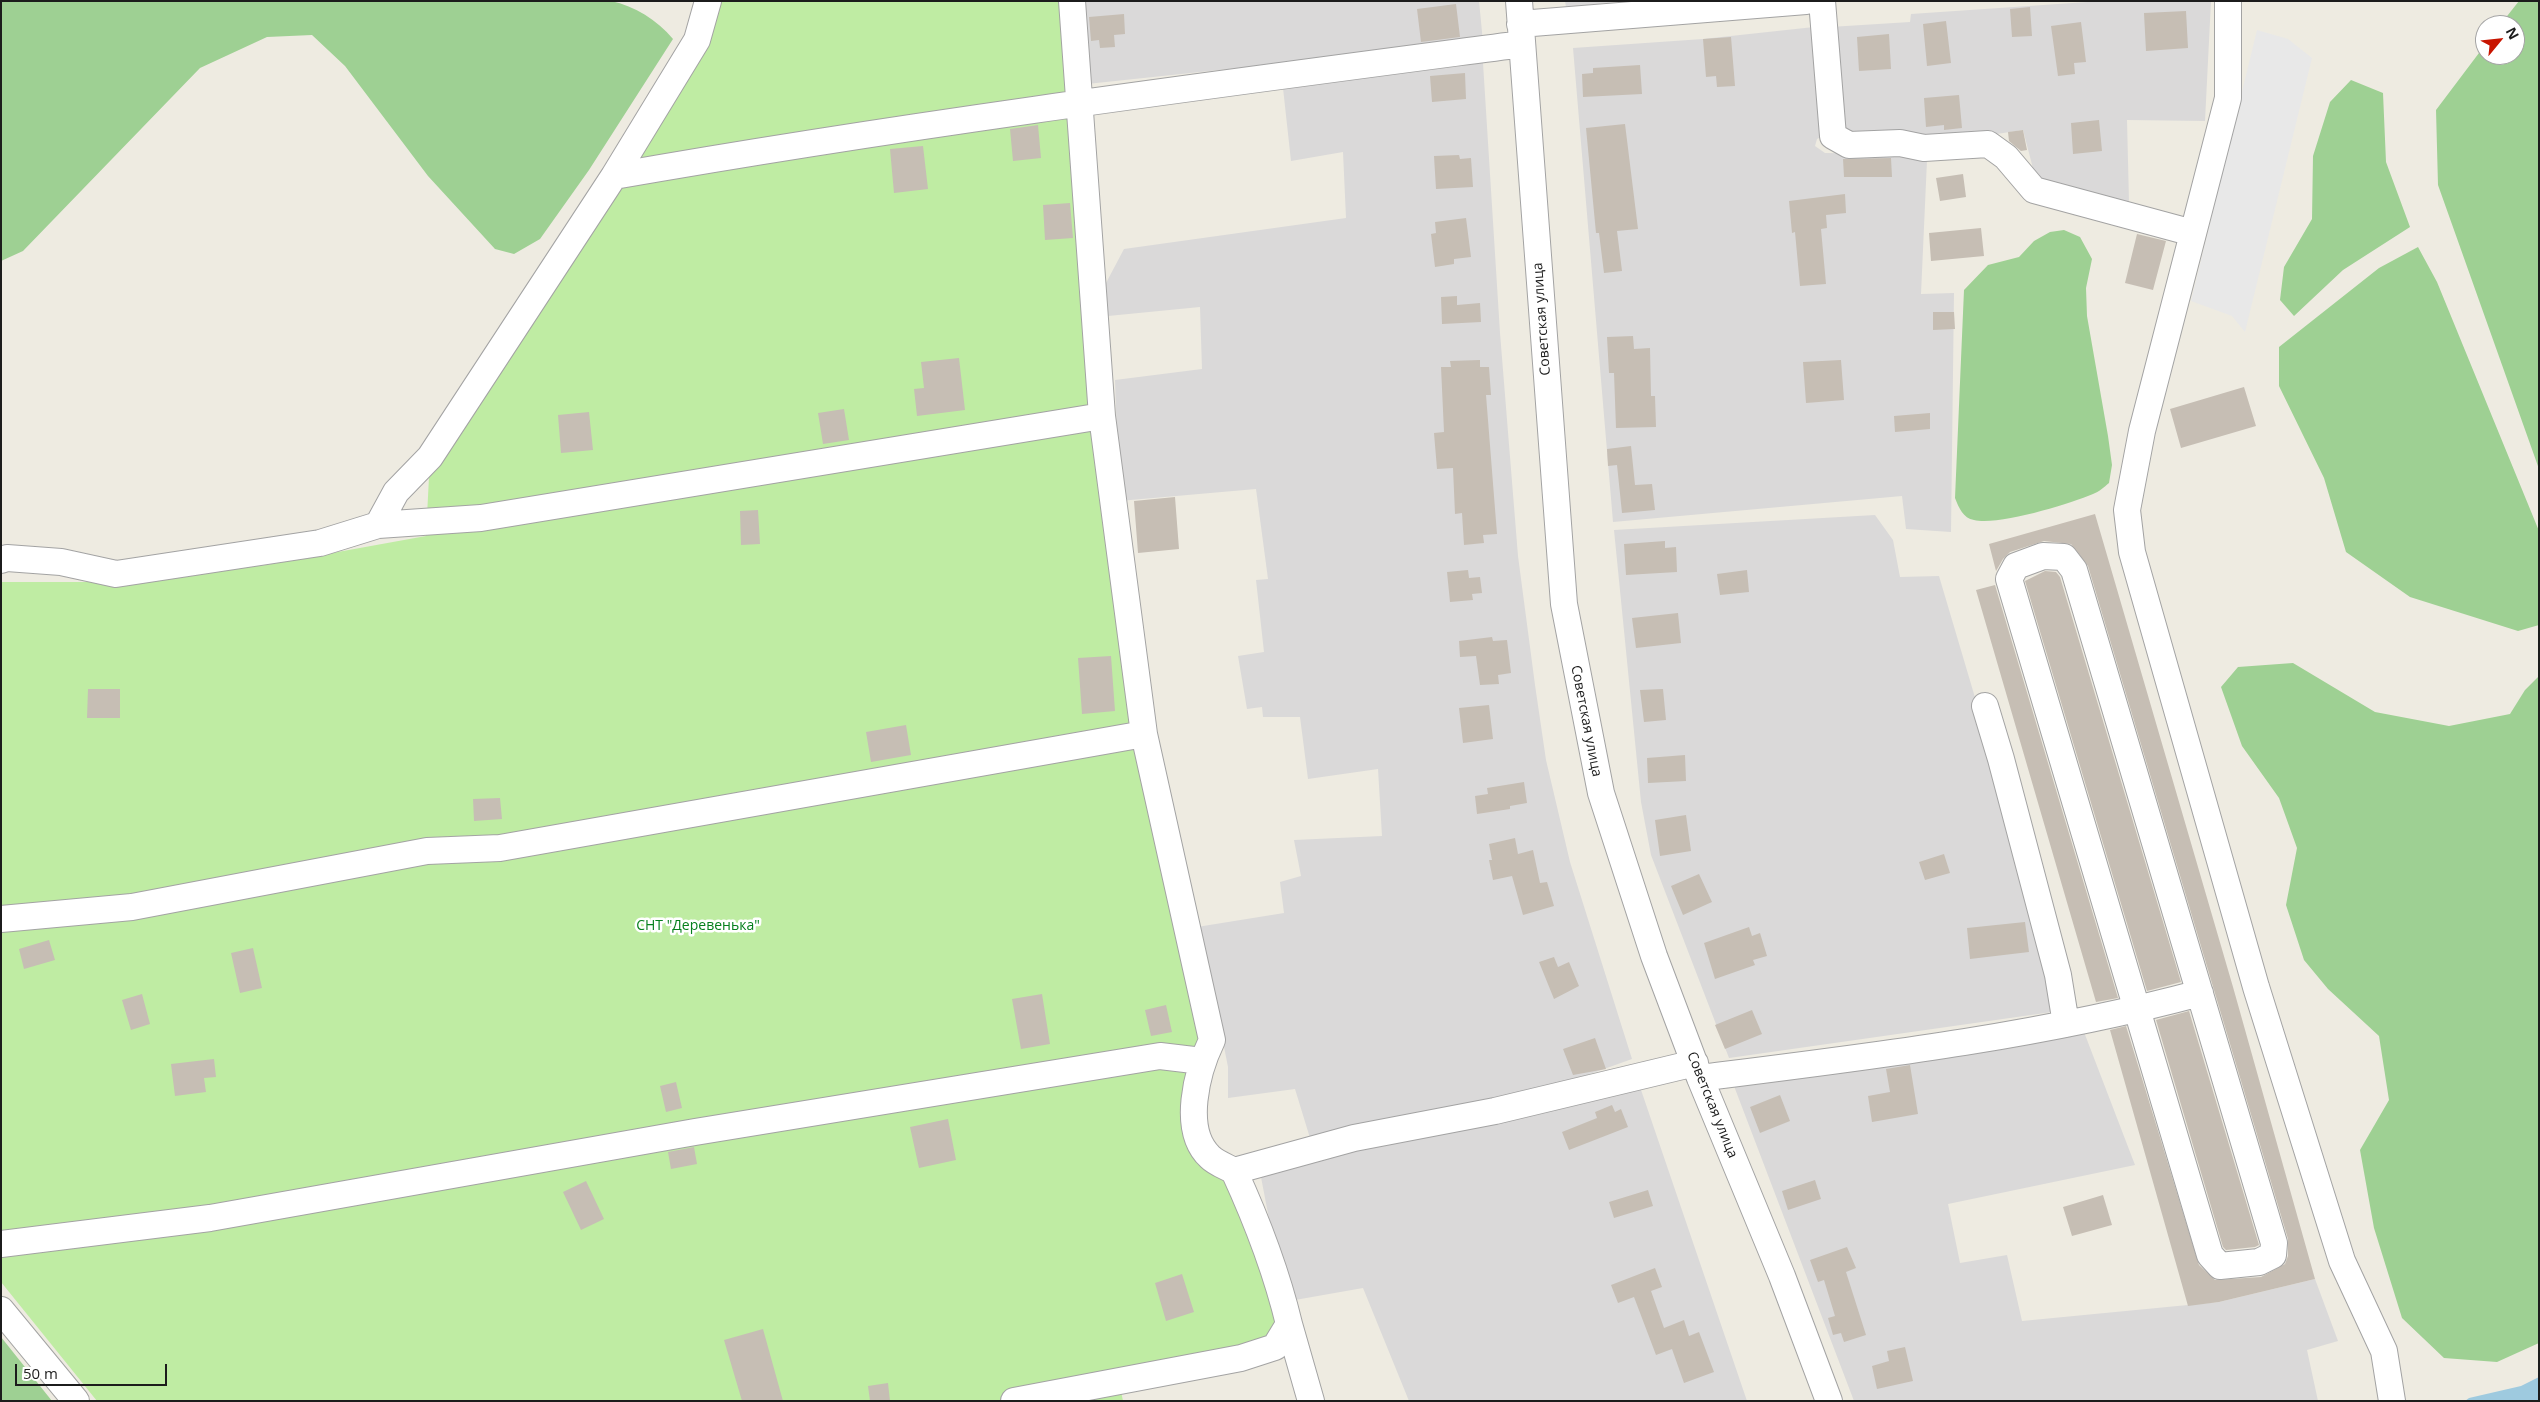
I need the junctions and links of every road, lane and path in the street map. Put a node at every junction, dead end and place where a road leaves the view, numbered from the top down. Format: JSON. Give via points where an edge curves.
{"nodes":[{"id":1,"x":708,"y":1,"type":"edge"},
{"id":2,"x":1072,"y":1,"type":"edge"},
{"id":3,"x":1806,"y":1,"type":"edge"},
{"id":4,"x":1822,"y":1,"type":"edge"},
{"id":5,"x":2228,"y":1,"type":"edge"},
{"id":6,"x":1520,"y":23,"type":"edge"},
{"id":7,"x":1080,"y":102,"type":"junction"},
{"id":8,"x":614,"y":176,"type":"junction"},
{"id":9,"x":2193,"y":233,"type":"junction"},
{"id":10,"x":1102,"y":416,"type":"junction"},
{"id":11,"x":378,"y":525,"type":"junction"},
{"id":12,"x":1,"y":560,"type":"edge"},
{"id":13,"x":1985,"y":706,"type":"dead end"},
{"id":14,"x":1144,"y":734,"type":"junction"},
{"id":15,"x":1,"y":919,"type":"edge"},
{"id":16,"x":2200,"y":992,"type":"junction"},
{"id":17,"x":2136,"y":1010,"type":"junction"},
{"id":18,"x":2066,"y":1024,"type":"junction"},
{"id":19,"x":1202,"y":1061,"type":"junction"},
{"id":20,"x":1697,"y":1071,"type":"junction"},
{"id":21,"x":1234,"y":1171,"type":"junction"},
{"id":22,"x":1,"y":1244,"type":"edge"},
{"id":23,"x":1,"y":1310,"type":"edge"},
{"id":24,"x":1290,"y":1324,"type":"junction"},
{"id":25,"x":76,"y":1401,"type":"edge"},
{"id":26,"x":1014,"y":1401,"type":"edge"},
{"id":27,"x":1311,"y":1401,"type":"edge"},
{"id":28,"x":1829,"y":1401,"type":"edge"},
{"id":29,"x":2392,"y":1401,"type":"edge"}],
"edges":[{"from":1,"to":8,"type":"street","via":[[698,40]]},
{"from":2,"to":7,"type":"street"},
{"from":3,"to":6,"type":"street"},
{"from":4,"to":9,"type":"street","via":[[1833,136],[1850,145],[1900,144],[1924,148],[1988,144],[2006,157],[2034,190]]},
{"from":5,"to":9,"type":"street","via":[[2228,98]]},
{"from":6,"to":7,"type":"street"},
{"from":6,"to":20,"type":"street","name":"Советская улица","via":[[1564,604],[1600,793],[1654,956]]},
{"from":7,"to":8,"type":"street"},
{"from":7,"to":10,"type":"street"},
{"from":8,"to":11,"type":"street","via":[[430,457],[396,492]]},
{"from":9,"to":29,"type":"street","via":[[2140,441],[2127,510],[2132,552],[2256,987],[2342,1261],[2384,1351]]},
{"from":10,"to":11,"type":"street","via":[[481,518]]},
{"from":10,"to":14,"type":"street"},
{"from":11,"to":12,"type":"street","via":[[320,544],[116,574],[60,562]]},
{"from":13,"to":18,"type":"street","via":[[2058,975]]},
{"from":14,"to":15,"type":"street","via":[[500,848],[427,851],[132,907]]},
{"from":14,"to":19,"type":"street","via":[[1212,1040]]},
{"from":16,"to":17,"type":"street"},
{"from":16,"to":17,"type":"street","via":[[2274,1243],[2273,1256],[2259,1262],[2220,1266],[2210,1254]]},
{"from":16,"to":17,"type":"street","via":[[2074,570],[2064,557],[2043,556],[2016,566],[2009,579]]},
{"from":17,"to":18,"type":"street"},
{"from":18,"to":20,"type":"street","via":[[1830,1062]]},
{"from":19,"to":21,"type":"street","via":[[1195,1097],[1195,1134],[1210,1158]]},
{"from":19,"to":22,"type":"street","via":[[1160,1056],[695,1132],[210,1218]]},
{"from":20,"to":21,"type":"street","via":[[1354,1138]]},
{"from":20,"to":28,"type":"street","name":"Советская улица","via":[[1782,1276]]},
{"from":21,"to":24,"type":"street","via":[[1259,1224]]},
{"from":23,"to":25,"type":"street"},
{"from":24,"to":26,"type":"street","via":[[1275,1347],[1241,1358]]},
{"from":24,"to":27,"type":"street"}]}
